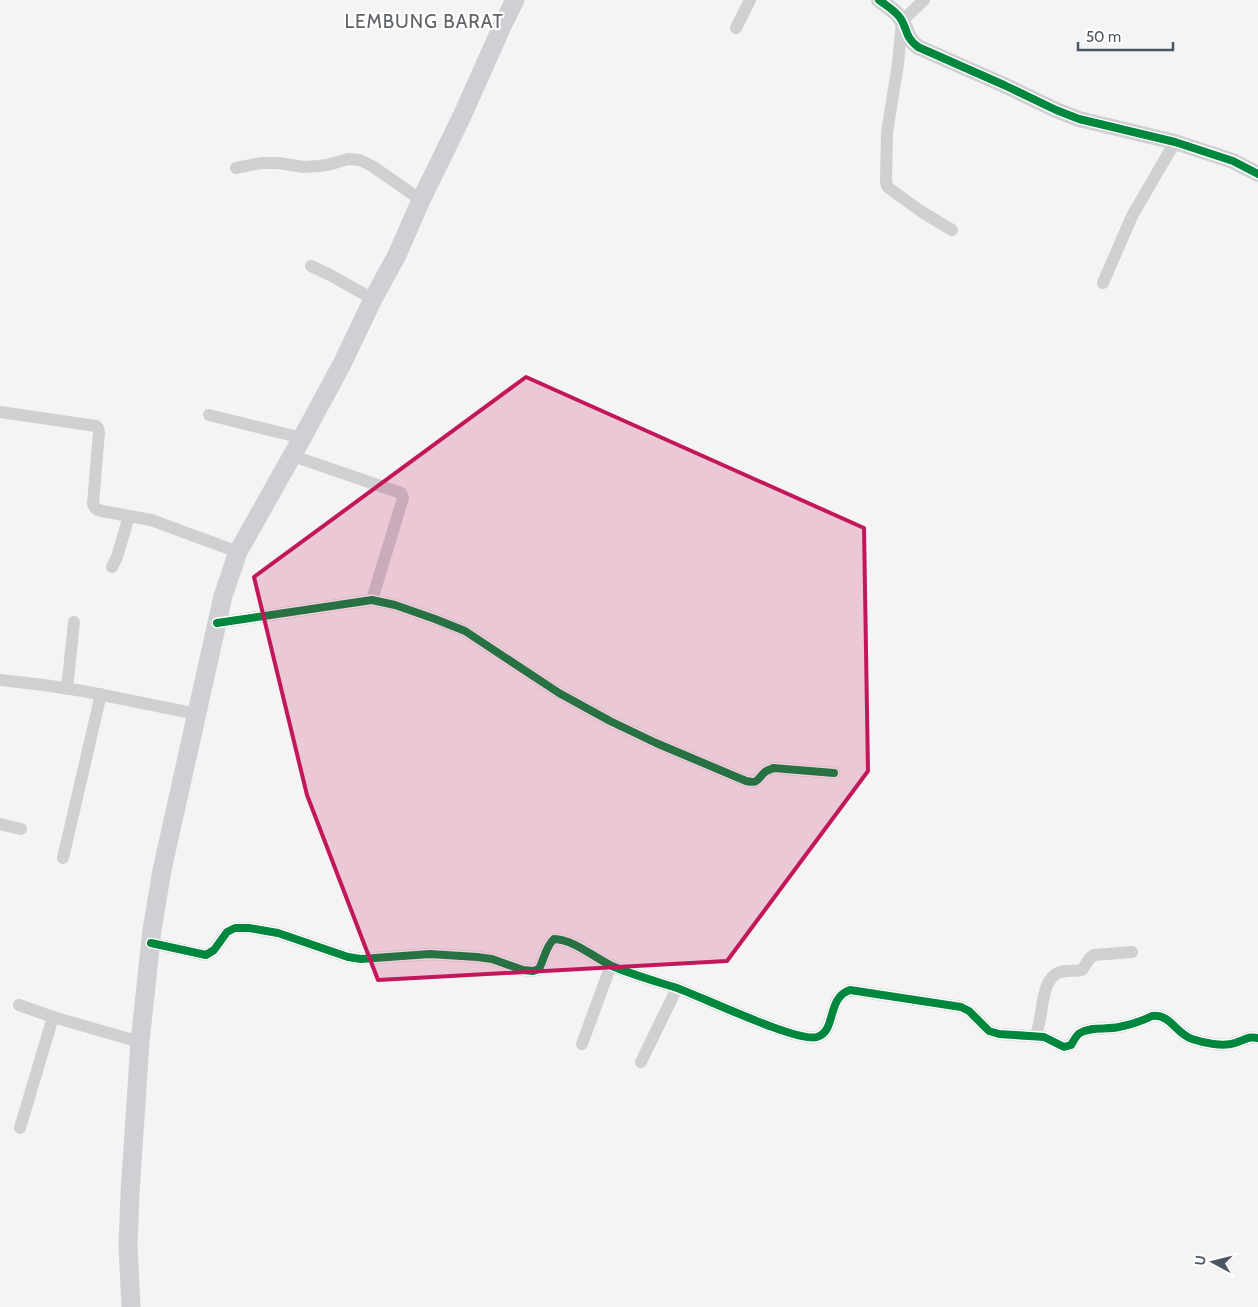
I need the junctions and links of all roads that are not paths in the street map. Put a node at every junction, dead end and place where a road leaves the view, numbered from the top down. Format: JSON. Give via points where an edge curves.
{"nodes":[{"id":1,"x":516,"y":0,"type":"edge"},
{"id":2,"x":750,"y":0,"type":"edge"},
{"id":3,"x":880,"y":0,"type":"edge"},
{"id":4,"x":924,"y":0,"type":"edge"},
{"id":5,"x":902,"y":21,"type":"junction"},
{"id":6,"x":736,"y":28,"type":"dead end"},
{"id":7,"x":1175,"y":142,"type":"junction"},
{"id":8,"x":236,"y":168,"type":"dead end"},
{"id":9,"x":1258,"y":174,"type":"edge"},
{"id":10,"x":422,"y":200,"type":"junction"},
{"id":11,"x":952,"y":230,"type":"dead end"},
{"id":12,"x":311,"y":266,"type":"dead end"},
{"id":13,"x":1104,"y":283,"type":"dead end"},
{"id":14,"x":373,"y":299,"type":"junction"},
{"id":15,"x":0,"y":412,"type":"edge"},
{"id":16,"x":209,"y":415,"type":"dead end"},
{"id":17,"x":302,"y":438,"type":"junction"},
{"id":18,"x":293,"y":456,"type":"junction"},
{"id":19,"x":129,"y":516,"type":"junction"},
{"id":20,"x":238,"y":552,"type":"junction"},
{"id":21,"x":112,"y":567,"type":"dead end"},
{"id":22,"x":372,"y":600,"type":"junction"},
{"id":23,"x":74,"y":622,"type":"dead end"},
{"id":24,"x":217,"y":623,"type":"junction"},
{"id":25,"x":0,"y":680,"type":"edge"},
{"id":26,"x":67,"y":688,"type":"junction"},
{"id":27,"x":101,"y":694,"type":"junction"},
{"id":28,"x":197,"y":714,"type":"junction"},
{"id":29,"x":834,"y":773,"type":"dead end"},
{"id":30,"x":0,"y":824,"type":"edge"},
{"id":31,"x":21,"y":829,"type":"dead end"},
{"id":32,"x":63,"y":858,"type":"dead end"},
{"id":33,"x":151,"y":943,"type":"junction"},
{"id":34,"x":1132,"y":952,"type":"dead end"},
{"id":35,"x":611,"y":965,"type":"junction"},
{"id":36,"x":677,"y":988,"type":"junction"},
{"id":37,"x":18,"y":1005,"type":"dead end"},
{"id":38,"x":53,"y":1017,"type":"junction"},
{"id":39,"x":1035,"y":1036,"type":"junction"},
{"id":40,"x":1258,"y":1038,"type":"edge"},
{"id":41,"x":140,"y":1042,"type":"junction"},
{"id":42,"x":582,"y":1044,"type":"dead end"},
{"id":43,"x":641,"y":1062,"type":"dead end"},
{"id":44,"x":20,"y":1128,"type":"dead end"},
{"id":45,"x":131,"y":1307,"type":"edge"}],
"edges":[{"from":1,"to":10,"type":"main road"},
{"from":2,"to":6,"type":"street"},
{"from":3,"to":5,"type":"street"},
{"from":4,"to":5,"type":"street"},
{"from":5,"to":7,"type":"street","via":[[908,38],[918,47],[1056,110],[1079,119]]},
{"from":5,"to":11,"type":"street","via":[[887,132],[886,182],[890,189]]},
{"from":7,"to":9,"type":"street","via":[[1233,161]]},
{"from":7,"to":13,"type":"street","via":[[1132,216]]},
{"from":8,"to":10,"type":"street","via":[[261,163],[320,166],[348,158],[360,160]]},
{"from":10,"to":14,"type":"main road"},
{"from":12,"to":14,"type":"street"},
{"from":14,"to":17,"type":"main road"},
{"from":15,"to":19,"type":"street","via":[[96,426],[99,432],[93,504],[102,511]]},
{"from":16,"to":17,"type":"street"},
{"from":17,"to":18,"type":"main road"},
{"from":18,"to":20,"type":"main road"},
{"from":18,"to":22,"type":"street","via":[[402,493]]},
{"from":19,"to":20,"type":"street","via":[[152,520]]},
{"from":19,"to":21,"type":"street"},
{"from":20,"to":24,"type":"main road"},
{"from":22,"to":24,"type":"street"},
{"from":22,"to":29,"type":"street","via":[[395,605],[465,632],[559,693],[610,721],[746,781],[758,781],[773,768]]},
{"from":23,"to":26,"type":"street"},
{"from":24,"to":28,"type":"main road"},
{"from":25,"to":26,"type":"street"},
{"from":26,"to":27,"type":"street"},
{"from":27,"to":28,"type":"street"},
{"from":27,"to":32,"type":"street"},
{"from":28,"to":33,"type":"main road","via":[[162,870]]},
{"from":30,"to":31,"type":"street"},
{"from":33,"to":35,"type":"street","via":[[206,955],[214,950],[227,932],[235,928],[249,928],[278,933],[348,958],[430,954],[477,957],[533,971],[539,969],[549,943],[554,939],[564,939]]},
{"from":33,"to":41,"type":"main road"},
{"from":34,"to":39,"type":"street","via":[[1094,955],[1082,970],[1068,970],[1054,976],[1044,996]]},
{"from":35,"to":36,"type":"street"},
{"from":35,"to":42,"type":"street"},
{"from":36,"to":39,"type":"street","via":[[805,1037],[814,1038],[827,1029],[839,996],[850,990],[960,1008],[969,1011],[989,1031]]},
{"from":36,"to":43,"type":"street"},
{"from":37,"to":38,"type":"street"},
{"from":38,"to":41,"type":"street"},
{"from":38,"to":44,"type":"street"},
{"from":39,"to":40,"type":"street","via":[[1071,1046],[1080,1032],[1118,1028],[1157,1015],[1168,1020],[1184,1035],[1204,1042],[1227,1044]]},
{"from":41,"to":45,"type":"main road","via":[[128,1246]]}]}
